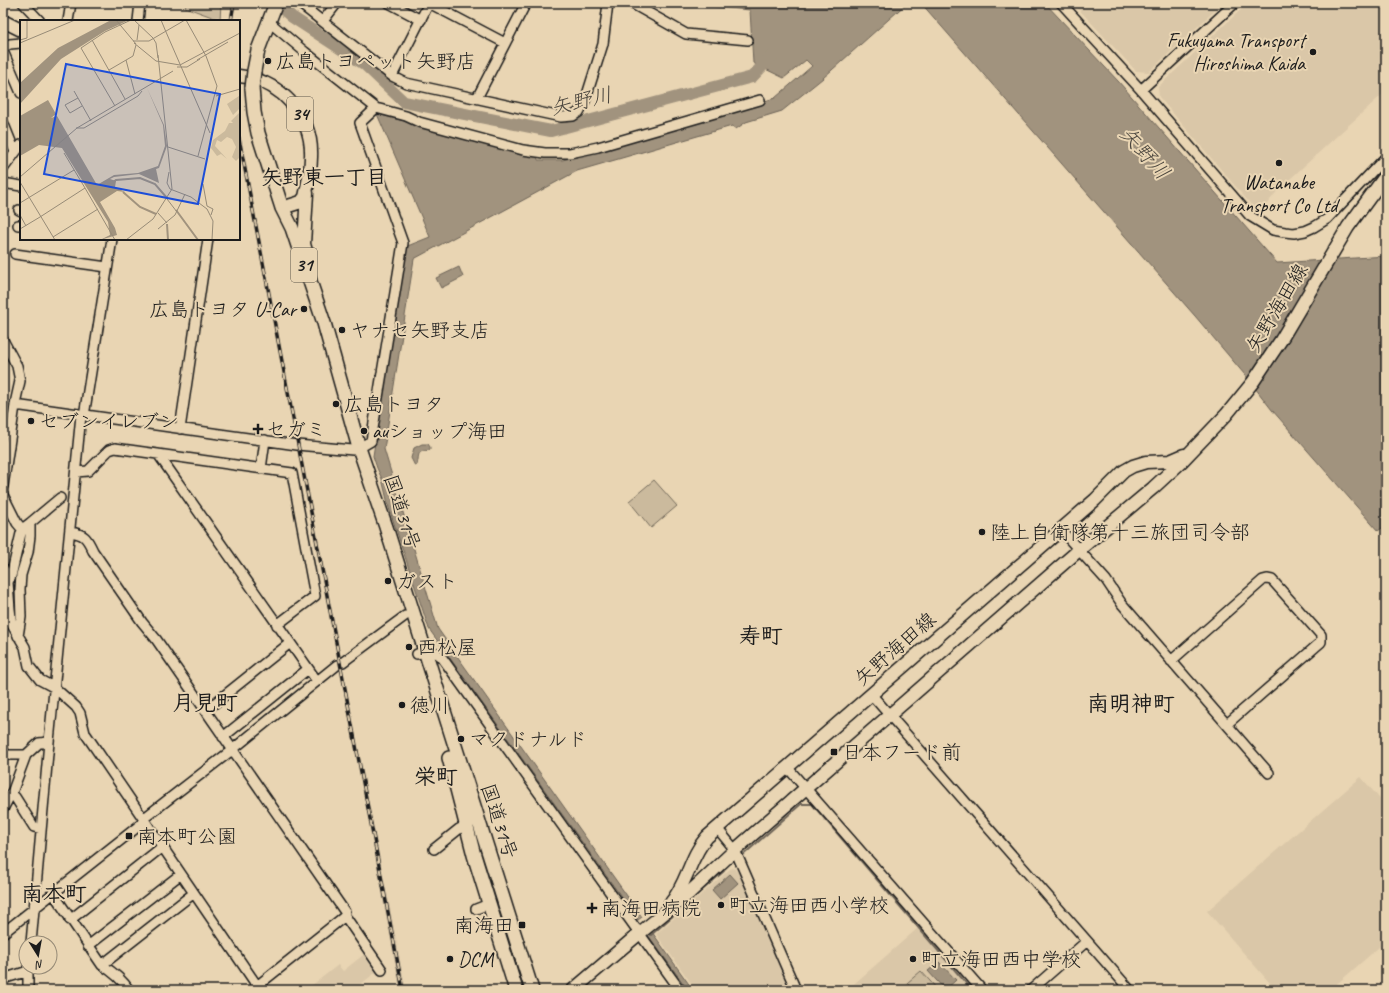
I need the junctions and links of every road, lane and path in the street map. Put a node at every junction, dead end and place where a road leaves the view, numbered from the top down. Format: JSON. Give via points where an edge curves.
{"nodes":[{"id":1,"x":23,"y":3,"type":"edge"},
{"id":2,"x":71,"y":3,"type":"edge"},
{"id":3,"x":140,"y":3,"type":"edge"},
{"id":4,"x":276,"y":3,"type":"edge"},
{"id":5,"x":299,"y":3,"type":"edge"},
{"id":6,"x":337,"y":3,"type":"edge"},
{"id":7,"x":389,"y":3,"type":"edge"},
{"id":8,"x":429,"y":3,"type":"edge"},
{"id":9,"x":526,"y":3,"type":"edge"},
{"id":10,"x":607,"y":3,"type":"edge"},
{"id":11,"x":631,"y":3,"type":"edge"},
{"id":12,"x":1061,"y":3,"type":"edge"},
{"id":13,"x":1235,"y":3,"type":"edge"},
{"id":14,"x":269,"y":19,"type":"junction"},
{"id":15,"x":39,"y":20,"type":"edge"},
{"id":16,"x":68,"y":20,"type":"edge"},
{"id":17,"x":138,"y":20,"type":"edge"},
{"id":18,"x":421,"y":20,"type":"junction"},
{"id":19,"x":3,"y":21,"type":"edge"},
{"id":20,"x":323,"y":21,"type":"junction"},
{"id":21,"x":20,"y":30,"type":"edge"},
{"id":22,"x":748,"y":40,"type":"dead end"},
{"id":23,"x":20,"y":43,"type":"edge"},
{"id":24,"x":505,"y":43,"type":"junction"},
{"id":25,"x":3,"y":47,"type":"edge"},
{"id":26,"x":3,"y":51,"type":"edge"},
{"id":27,"x":240,"y":76,"type":"edge"},
{"id":28,"x":392,"y":76,"type":"junction"},
{"id":29,"x":1141,"y":90,"type":"junction"},
{"id":30,"x":20,"y":91,"type":"edge"},
{"id":31,"x":477,"y":98,"type":"junction"},
{"id":32,"x":760,"y":100,"type":"dead end"},
{"id":33,"x":376,"y":108,"type":"junction"},
{"id":34,"x":3,"y":122,"type":"edge"},
{"id":35,"x":18,"y":149,"type":"edge"},
{"id":36,"x":1386,"y":157,"type":"edge"},
{"id":37,"x":4,"y":164,"type":"edge"},
{"id":38,"x":1385,"y":176,"type":"edge"},
{"id":39,"x":3,"y":183,"type":"edge"},
{"id":40,"x":20,"y":186,"type":"edge"},
{"id":41,"x":308,"y":186,"type":"junction"},
{"id":42,"x":282,"y":208,"type":"junction"},
{"id":43,"x":112,"y":240,"type":"edge"},
{"id":44,"x":208,"y":240,"type":"edge"},
{"id":45,"x":16,"y":254,"type":"dead end"},
{"id":46,"x":107,"y":267,"type":"junction"},
{"id":47,"x":324,"y":323,"type":"junction"},
{"id":48,"x":3,"y":340,"type":"edge"},
{"id":49,"x":15,"y":406,"type":"junction"},
{"id":50,"x":82,"y":415,"type":"junction"},
{"id":51,"x":180,"y":429,"type":"junction"},
{"id":52,"x":265,"y":440,"type":"junction"},
{"id":53,"x":356,"y":449,"type":"junction"},
{"id":54,"x":1193,"y":449,"type":"junction"},
{"id":55,"x":158,"y":454,"type":"junction"},
{"id":56,"x":261,"y":469,"type":"junction"},
{"id":57,"x":76,"y":472,"type":"junction"},
{"id":58,"x":3,"y":486,"type":"edge"},
{"id":59,"x":3,"y":495,"type":"edge"},
{"id":60,"x":60,"y":498,"type":"dead end"},
{"id":61,"x":30,"y":523,"type":"junction"},
{"id":62,"x":22,"y":529,"type":"junction"},
{"id":63,"x":1061,"y":530,"type":"junction"},
{"id":64,"x":70,"y":532,"type":"junction"},
{"id":65,"x":1079,"y":550,"type":"junction"},
{"id":66,"x":3,"y":568,"type":"edge"},
{"id":67,"x":8,"y":582,"type":"junction"},
{"id":68,"x":6,"y":610,"type":"edge"},
{"id":69,"x":405,"y":616,"type":"junction"},
{"id":70,"x":3,"y":622,"type":"edge"},
{"id":71,"x":3,"y":625,"type":"edge"},
{"id":72,"x":277,"y":625,"type":"junction"},
{"id":73,"x":18,"y":636,"type":"junction"},
{"id":74,"x":290,"y":643,"type":"junction"},
{"id":75,"x":421,"y":653,"type":"junction"},
{"id":76,"x":1172,"y":661,"type":"junction"},
{"id":77,"x":448,"y":666,"type":"junction"},
{"id":78,"x":308,"y":669,"type":"junction"},
{"id":79,"x":431,"y":673,"type":"junction"},
{"id":80,"x":317,"y":681,"type":"junction"},
{"id":81,"x":55,"y":688,"type":"junction"},
{"id":82,"x":871,"y":694,"type":"junction"},
{"id":83,"x":205,"y":711,"type":"junction"},
{"id":84,"x":889,"y":715,"type":"junction"},
{"id":85,"x":1227,"y":724,"type":"junction"},
{"id":86,"x":223,"y":737,"type":"junction"},
{"id":87,"x":49,"y":742,"type":"junction"},
{"id":88,"x":3,"y":749,"type":"edge"},
{"id":89,"x":232,"y":750,"type":"junction"},
{"id":90,"x":26,"y":755,"type":"junction"},
{"id":91,"x":787,"y":767,"type":"junction"},
{"id":92,"x":1269,"y":773,"type":"dead end"},
{"id":93,"x":806,"y":788,"type":"junction"},
{"id":94,"x":10,"y":795,"type":"junction"},
{"id":95,"x":3,"y":810,"type":"edge"},
{"id":96,"x":144,"y":820,"type":"junction"},
{"id":97,"x":472,"y":823,"type":"junction"},
{"id":98,"x":717,"y":828,"type":"junction"},
{"id":99,"x":41,"y":829,"type":"junction"},
{"id":100,"x":162,"y":847,"type":"junction"},
{"id":101,"x":434,"y":849,"type":"dead end"},
{"id":102,"x":735,"y":850,"type":"junction"},
{"id":103,"x":181,"y":874,"type":"junction"},
{"id":104,"x":53,"y":893,"type":"junction"},
{"id":105,"x":194,"y":893,"type":"junction"},
{"id":106,"x":489,"y":904,"type":"junction"},
{"id":107,"x":34,"y":908,"type":"junction"},
{"id":108,"x":476,"y":909,"type":"dead end"},
{"id":109,"x":345,"y":916,"type":"junction"},
{"id":110,"x":659,"y":916,"type":"junction"},
{"id":111,"x":70,"y":920,"type":"junction"},
{"id":112,"x":643,"y":930,"type":"junction"},
{"id":113,"x":3,"y":933,"type":"edge"},
{"id":114,"x":32,"y":935,"type":"edge"},
{"id":115,"x":1087,"y":941,"type":"junction"},
{"id":116,"x":88,"y":946,"type":"junction"},
{"id":117,"x":102,"y":965,"type":"junction"},
{"id":118,"x":382,"y":970,"type":"dead end"},
{"id":119,"x":18,"y":973,"type":"edge"},
{"id":120,"x":28,"y":975,"type":"edge"},
{"id":121,"x":3,"y":980,"type":"edge"},
{"id":122,"x":258,"y":989,"type":"edge"},
{"id":123,"x":28,"y":990,"type":"edge"},
{"id":124,"x":129,"y":990,"type":"edge"},
{"id":125,"x":516,"y":990,"type":"edge"},
{"id":126,"x":523,"y":990,"type":"edge"},
{"id":127,"x":532,"y":990,"type":"edge"},
{"id":128,"x":573,"y":990,"type":"edge"},
{"id":129,"x":680,"y":990,"type":"edge"},
{"id":130,"x":796,"y":990,"type":"edge"},
{"id":131,"x":982,"y":990,"type":"edge"},
{"id":132,"x":1031,"y":990,"type":"edge"},
{"id":133,"x":1130,"y":990,"type":"edge"}],
"edges":[{"from":1,"to":15,"type":"street"},
{"from":2,"to":16,"type":"street"},
{"from":3,"to":17,"type":"street"},
{"from":4,"to":14,"type":"highway","name":"国道31号","number":"31"},
{"from":5,"to":20,"type":"street"},
{"from":6,"to":20,"type":"street"},
{"from":7,"to":18,"type":"street"},
{"from":8,"to":18,"type":"street"},
{"from":8,"to":24,"type":"street"},
{"from":9,"to":24,"type":"street"},
{"from":10,"to":31,"type":"street","via":[[603,44],[580,112],[562,117]]},
{"from":11,"to":22,"type":"street","via":[[686,34]]},
{"from":12,"to":29,"type":"street"},
{"from":13,"to":29,"type":"street"},
{"from":14,"to":33,"type":"street","via":[[305,52]]},
{"from":14,"to":42,"type":"highway","name":"国道31号","number":"31","bridge":true,"via":[[258,50],[252,88],[258,133]]},
{"from":18,"to":28,"type":"street"},
{"from":19,"to":21,"type":"main road"},
{"from":20,"to":28,"type":"street"},
{"from":23,"to":25,"type":"street"},
{"from":24,"to":31,"type":"street"},
{"from":26,"to":30,"type":"street"},
{"from":27,"to":41,"type":"main road","number":"34","via":[[273,88],[285,96],[302,117],[310,145]]},
{"from":28,"to":31,"type":"street","via":[[406,83]]},
{"from":29,"to":36,"type":"street","via":[[1250,216],[1273,230],[1294,233],[1305,231],[1327,220]]},
{"from":32,"to":33,"type":"street","via":[[570,153],[523,150]]},
{"from":33,"to":53,"type":"street","via":[[360,123],[402,243],[371,441]]},
{"from":34,"to":35,"type":"street"},
{"from":35,"to":37,"type":"street"},
{"from":38,"to":54,"type":"main road","name":"矢野海田線","via":[[1348,227],[1253,382]]},
{"from":39,"to":40,"type":"street"},
{"from":41,"to":42,"type":"main road","number":"34","via":[[301,202]]},
{"from":41,"to":47,"type":"main road","number":"34","via":[[304,244]]},
{"from":42,"to":47,"type":"highway","name":"国道31号","number":"31","via":[[292,228]]},
{"from":42,"to":53,"type":"highway","name":"国道31号","number":"31","via":[[286,229]]},
{"from":43,"to":46,"type":"street"},
{"from":44,"to":51,"type":"street"},
{"from":45,"to":46,"type":"street"},
{"from":46,"to":50,"type":"street"},
{"from":47,"to":53,"type":"highway","name":"国道31号","number":"31"},
{"from":48,"to":49,"type":"street","via":[[19,371],[20,381]]},
{"from":49,"to":50,"type":"street"},
{"from":49,"to":58,"type":"street"},
{"from":50,"to":51,"type":"street"},
{"from":50,"to":57,"type":"street"},
{"from":51,"to":52,"type":"street"},
{"from":52,"to":53,"type":"street"},
{"from":52,"to":56,"type":"street"},
{"from":53,"to":69,"type":"highway","name":"国道31号","number":"31"},
{"from":53,"to":75,"type":"highway","name":"国道31号","number":"31"},
{"from":54,"to":63,"type":"main road","name":"矢野海田線","via":[[1170,461],[1142,463],[1128,468]]},
{"from":54,"to":65,"type":"main road","name":"矢野海田線","via":[[1153,488]]},
{"from":55,"to":56,"type":"street"},
{"from":55,"to":57,"type":"street","via":[[115,448],[109,450],[88,471]]},
{"from":55,"to":72,"type":"street"},
{"from":56,"to":72,"type":"street","via":[[292,473],[315,596]]},
{"from":57,"to":64,"type":"street"},
{"from":59,"to":62,"type":"street"},
{"from":60,"to":61,"type":"street"},
{"from":61,"to":62,"type":"street"},
{"from":61,"to":73,"type":"street","via":[[28,552],[21,575],[21,617]]},
{"from":62,"to":67,"type":"street"},
{"from":63,"to":65,"type":"street"},
{"from":63,"to":82,"type":"main road","name":"矢野海田線"},
{"from":64,"to":81,"type":"street"},
{"from":64,"to":83,"type":"street","via":[[83,535],[88,541]]},
{"from":65,"to":76,"type":"street"},
{"from":65,"to":84,"type":"main road","name":"矢野海田線"},
{"from":66,"to":67,"type":"street"},
{"from":67,"to":68,"type":"street"},
{"from":68,"to":73,"type":"street"},
{"from":69,"to":75,"type":"highway","name":"国道31号","number":"31"},
{"from":69,"to":80,"type":"street"},
{"from":70,"to":71,"type":"street"},
{"from":72,"to":74,"type":"street"},
{"from":73,"to":81,"type":"street","via":[[25,647],[33,672],[40,680]]},
{"from":74,"to":78,"type":"street"},
{"from":74,"to":83,"type":"street"},
{"from":75,"to":77,"type":"street","via":[[437,653]]},
{"from":75,"to":79,"type":"highway","name":"国道31号","number":"31"},
{"from":75,"to":97,"type":"highway","name":"国道31号","number":"31","via":[[452,767]]},
{"from":76,"to":85,"type":"street"},
{"from":76,"to":85,"type":"street","via":[[1267,579],[1272,580],[1316,629],[1321,635],[1321,642]]},
{"from":77,"to":79,"type":"street","via":[[435,668]]},
{"from":77,"to":112,"type":"street"},
{"from":78,"to":80,"type":"street"},
{"from":78,"to":86,"type":"street"},
{"from":79,"to":97,"type":"highway","name":"国道31号","number":"31"},
{"from":80,"to":89,"type":"street"},
{"from":81,"to":87,"type":"street"},
{"from":81,"to":96,"type":"street","via":[[76,707],[85,733]]},
{"from":82,"to":84,"type":"street"},
{"from":82,"to":91,"type":"main road","name":"矢野海田線"},
{"from":83,"to":86,"type":"street"},
{"from":84,"to":93,"type":"main road","name":"矢野海田線"},
{"from":84,"to":115,"type":"street"},
{"from":85,"to":92,"type":"street"},
{"from":86,"to":89,"type":"street"},
{"from":87,"to":90,"type":"street","via":[[39,743]]},
{"from":87,"to":99,"type":"street"},
{"from":88,"to":90,"type":"street","via":[[5,755]]},
{"from":89,"to":96,"type":"street"},
{"from":89,"to":109,"type":"street"},
{"from":90,"to":94,"type":"street"},
{"from":91,"to":93,"type":"street"},
{"from":91,"to":98,"type":"main road","name":"矢野海田線"},
{"from":93,"to":102,"type":"main road","name":"矢野海田線"},
{"from":93,"to":131,"type":"street"},
{"from":94,"to":95,"type":"street"},
{"from":94,"to":99,"type":"street","via":[[15,797],[34,827]]},
{"from":96,"to":100,"type":"street"},
{"from":96,"to":104,"type":"street"},
{"from":97,"to":101,"type":"street","via":[[459,829]]},
{"from":97,"to":106,"type":"highway","name":"国道31号","number":"31","via":[[474,856]]},
{"from":97,"to":126,"type":"highway"},
{"from":97,"to":127,"type":"highway","name":"国道31号","number":"31"},
{"from":98,"to":102,"type":"street"},
{"from":98,"to":110,"type":"main road","name":"矢野海田線","via":[[700,846],[679,892]]},
{"from":99,"to":107,"type":"street"},
{"from":100,"to":103,"type":"street"},
{"from":100,"to":111,"type":"street"},
{"from":102,"to":110,"type":"main road","name":"矢野海田線","via":[[688,894]]},
{"from":102,"to":130,"type":"street"},
{"from":103,"to":105,"type":"street"},
{"from":103,"to":116,"type":"street"},
{"from":104,"to":107,"type":"street"},
{"from":104,"to":111,"type":"street"},
{"from":105,"to":117,"type":"street"},
{"from":105,"to":122,"type":"street"},
{"from":106,"to":108,"type":"street"},
{"from":106,"to":125,"type":"highway","name":"国道31号","number":"31"},
{"from":107,"to":113,"type":"street"},
{"from":107,"to":114,"type":"street"},
{"from":109,"to":118,"type":"street"},
{"from":109,"to":122,"type":"street"},
{"from":110,"to":112,"type":"main road","name":"矢野海田線"},
{"from":111,"to":116,"type":"street"},
{"from":112,"to":128,"type":"main road","name":"矢野海田線"},
{"from":112,"to":129,"type":"street"},
{"from":115,"to":132,"type":"street"},
{"from":115,"to":133,"type":"street"},
{"from":116,"to":117,"type":"street"},
{"from":117,"to":124,"type":"street","via":[[123,981]]},
{"from":119,"to":121,"type":"street"},
{"from":120,"to":123,"type":"street"}]}
